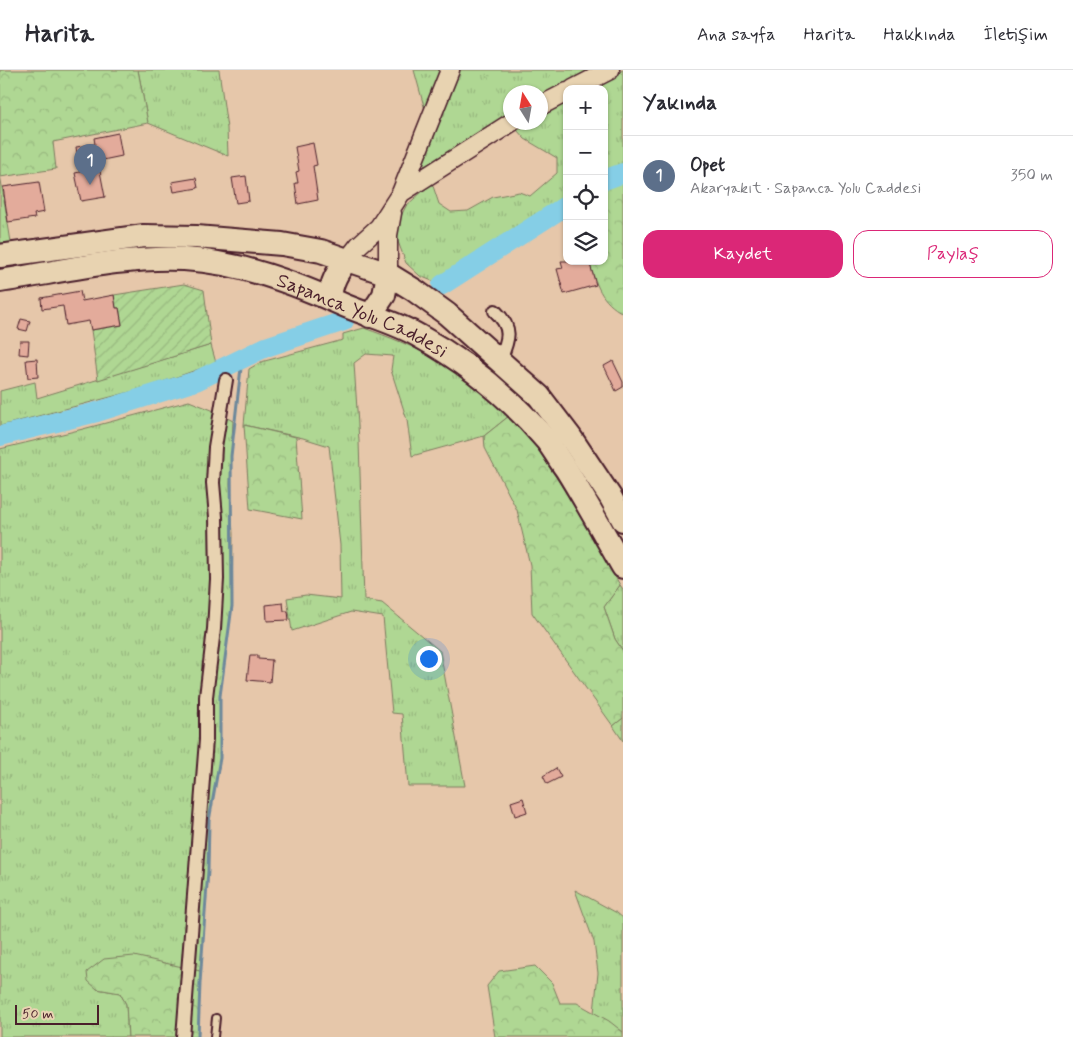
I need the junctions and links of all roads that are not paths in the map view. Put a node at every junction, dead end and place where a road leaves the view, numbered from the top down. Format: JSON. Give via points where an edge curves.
{"nodes":[{"id":1,"x":450,"y":70,"type":"edge"},
{"id":2,"x":610,"y":70,"type":"edge"},
{"id":3,"x":581,"y":85,"type":"edge"},
{"id":4,"x":563,"y":94,"type":"edge"},
{"id":5,"x":548,"y":102,"type":"edge"},
{"id":6,"x":503,"y":128,"type":"edge"},
{"id":7,"x":397,"y":200,"type":"junction"},
{"id":8,"x":0,"y":256,"type":"edge"},
{"id":9,"x":348,"y":259,"type":"junction"},
{"id":10,"x":388,"y":274,"type":"junction"},
{"id":11,"x":0,"y":281,"type":"edge"},
{"id":12,"x":330,"y":299,"type":"junction"},
{"id":13,"x":495,"y":311,"type":"dead end"},
{"id":14,"x":370,"y":316,"type":"junction"},
{"id":15,"x":500,"y":360,"type":"junction"},
{"id":16,"x":226,"y":380,"type":"dead end"},
{"id":17,"x":623,"y":520,"type":"edge"},
{"id":18,"x":623,"y":567,"type":"edge"},
{"id":19,"x":216,"y":1018,"type":"dead end"},
{"id":20,"x":183,"y":1037,"type":"edge"},
{"id":21,"x":214,"y":1037,"type":"edge"}],
"edges":[{"from":1,"to":7,"type":"street"},
{"from":2,"to":3,"type":"street"},
{"from":4,"to":5,"type":"street"},
{"from":6,"to":7,"type":"street"},
{"from":7,"to":9,"type":"street","via":[[379,227]]},
{"from":7,"to":10,"type":"street","via":[[388,235]]},
{"from":8,"to":9,"type":"highway","name":"Sapanca Yolu Caddesi","via":[[144,236],[170,236],[282,244]]},
{"from":9,"to":10,"type":"highway","name":"Sapanca Yolu Caddesi"},
{"from":9,"to":12,"type":"highway","via":[[334,279]]},
{"from":10,"to":14,"type":"highway","via":[[384,294]]},
{"from":10,"to":15,"type":"highway","name":"Sapanca Yolu Caddesi","via":[[447,314]]},
{"from":11,"to":12,"type":"highway","name":"Sapanca Yolu Caddesi","via":[[147,259],[184,259],[247,269]]},
{"from":12,"to":14,"type":"highway","name":"Sapanca Yolu Caddesi"},
{"from":13,"to":15,"type":"street","via":[[504,319],[508,332]]},
{"from":14,"to":18,"type":"highway","name":"Sapanca Yolu Caddesi","via":[[417,335],[458,359],[488,381],[516,408],[548,442]]},
{"from":15,"to":17,"type":"highway","name":"Sapanca Yolu Caddesi","via":[[539,396],[576,446]]},
{"from":16,"to":20,"type":"street","via":[[215,447],[213,483],[217,579]]},
{"from":19,"to":21,"type":"lane"}]}
